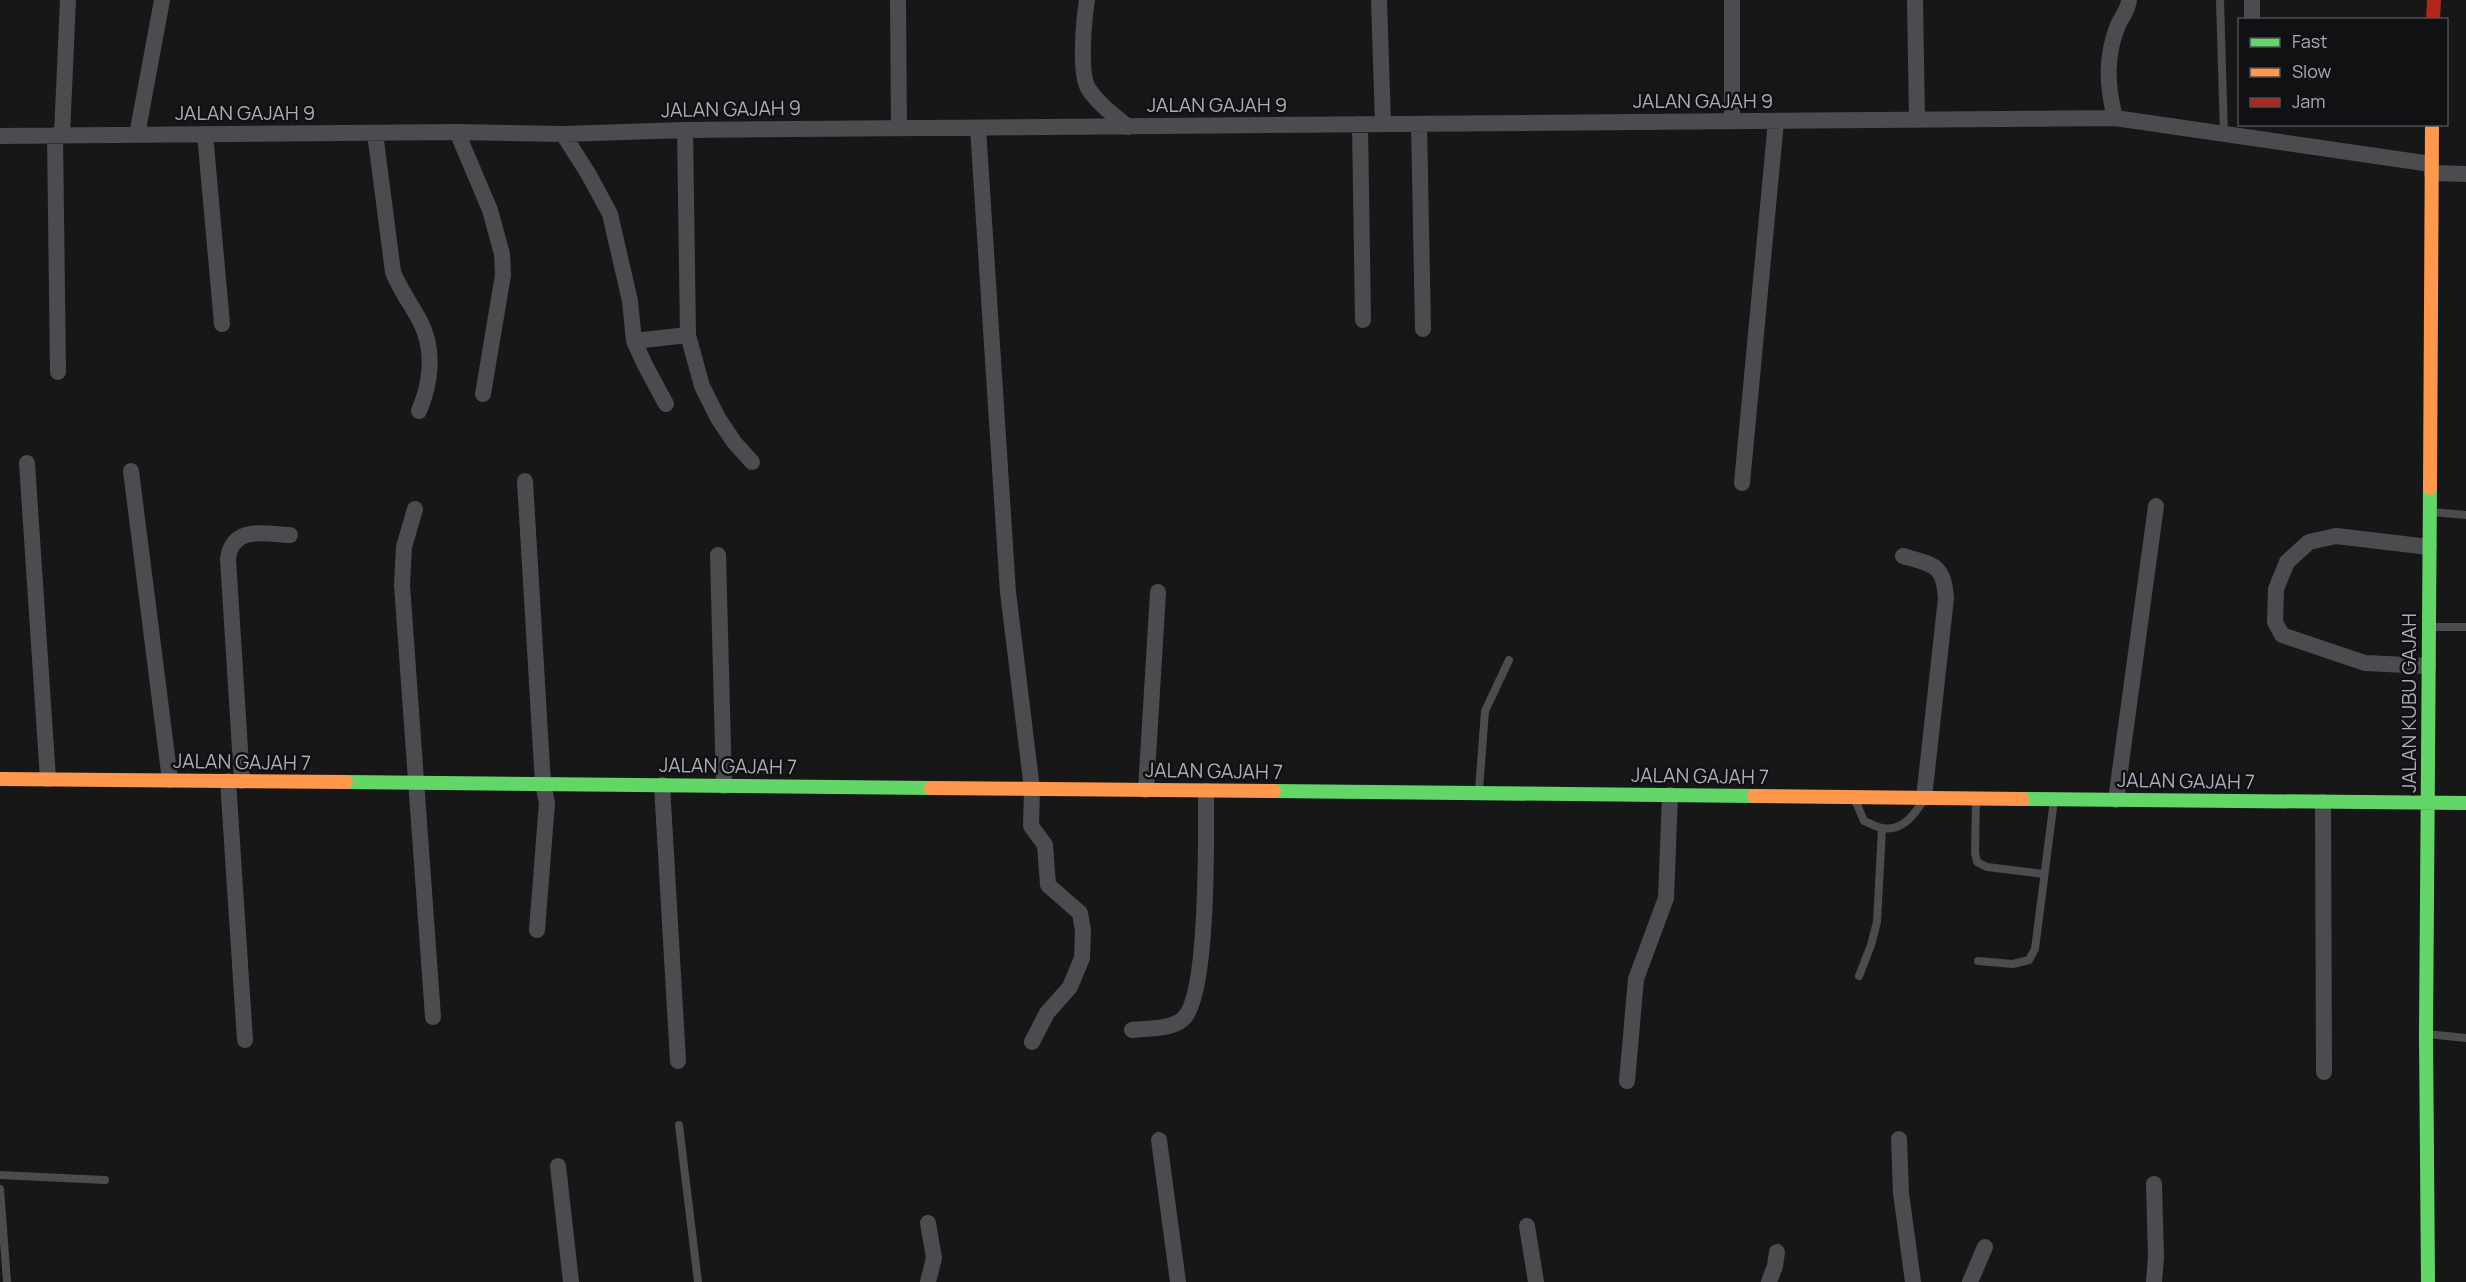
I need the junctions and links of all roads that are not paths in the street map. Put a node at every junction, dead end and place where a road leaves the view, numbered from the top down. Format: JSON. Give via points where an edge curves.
{"nodes":[{"id":1,"x":68,"y":0,"type":"edge"},
{"id":2,"x":162,"y":0,"type":"edge"},
{"id":3,"x":898,"y":0,"type":"edge"},
{"id":4,"x":1087,"y":0,"type":"edge"},
{"id":5,"x":1379,"y":0,"type":"edge"},
{"id":6,"x":1732,"y":0,"type":"edge"},
{"id":7,"x":1915,"y":0,"type":"edge"},
{"id":8,"x":2130,"y":0,"type":"edge"},
{"id":9,"x":2220,"y":0,"type":"edge"},
{"id":10,"x":2252,"y":0,"type":"edge"},
{"id":11,"x":2434,"y":0,"type":"edge"},
{"id":12,"x":2253,"y":18,"type":"edge"},
{"id":13,"x":2433,"y":18,"type":"edge"},
{"id":14,"x":2115,"y":118,"type":"junction"},
{"id":15,"x":1917,"y":120,"type":"junction"},
{"id":16,"x":1732,"y":121,"type":"junction"},
{"id":17,"x":1776,"y":121,"type":"junction"},
{"id":18,"x":1360,"y":124,"type":"junction"},
{"id":19,"x":1383,"y":124,"type":"junction"},
{"id":20,"x":1419,"y":124,"type":"junction"},
{"id":21,"x":1128,"y":126,"type":"junction"},
{"id":22,"x":2432,"y":126,"type":"edge"},
{"id":23,"x":899,"y":128,"type":"junction"},
{"id":24,"x":978,"y":128,"type":"junction"},
{"id":25,"x":685,"y":130,"type":"junction"},
{"id":26,"x":2255,"y":131,"type":"edge"},
{"id":27,"x":457,"y":132,"type":"junction"},
{"id":28,"x":375,"y":133,"type":"junction"},
{"id":29,"x":205,"y":134,"type":"junction"},
{"id":30,"x":562,"y":134,"type":"junction"},
{"id":31,"x":2224,"y":134,"type":"junction"},
{"id":32,"x":58,"y":135,"type":"junction"},
{"id":33,"x":136,"y":135,"type":"junction"},
{"id":34,"x":0,"y":136,"type":"edge"},
{"id":35,"x":2432,"y":169,"type":"junction"},
{"id":36,"x":2466,"y":174,"type":"edge"},
{"id":37,"x":1363,"y":320,"type":"dead end"},
{"id":38,"x":222,"y":324,"type":"dead end"},
{"id":39,"x":1423,"y":329,"type":"dead end"},
{"id":40,"x":688,"y":335,"type":"junction"},
{"id":41,"x":634,"y":340,"type":"junction"},
{"id":42,"x":58,"y":372,"type":"dead end"},
{"id":43,"x":483,"y":394,"type":"dead end"},
{"id":44,"x":666,"y":404,"type":"dead end"},
{"id":45,"x":419,"y":411,"type":"dead end"},
{"id":46,"x":752,"y":462,"type":"dead end"},
{"id":47,"x":27,"y":463,"type":"dead end"},
{"id":48,"x":131,"y":471,"type":"dead end"},
{"id":49,"x":525,"y":481,"type":"dead end"},
{"id":50,"x":1742,"y":483,"type":"dead end"},
{"id":51,"x":2156,"y":506,"type":"dead end"},
{"id":52,"x":415,"y":509,"type":"dead end"},
{"id":53,"x":2429,"y":512,"type":"junction"},
{"id":54,"x":2466,"y":515,"type":"edge"},
{"id":55,"x":290,"y":535,"type":"dead end"},
{"id":56,"x":2429,"y":547,"type":"junction"},
{"id":57,"x":718,"y":555,"type":"dead end"},
{"id":58,"x":1904,"y":556,"type":"dead end"},
{"id":59,"x":1158,"y":592,"type":"dead end"},
{"id":60,"x":2429,"y":627,"type":"junction"},
{"id":61,"x":2466,"y":627,"type":"edge"},
{"id":62,"x":1509,"y":660,"type":"dead end"},
{"id":63,"x":2428,"y":666,"type":"junction"},
{"id":64,"x":0,"y":779,"type":"edge"},
{"id":65,"x":48,"y":779,"type":"junction"},
{"id":66,"x":170,"y":780,"type":"junction"},
{"id":67,"x":235,"y":781,"type":"junction"},
{"id":68,"x":415,"y":783,"type":"junction"},
{"id":69,"x":543,"y":784,"type":"junction"},
{"id":70,"x":662,"y":785,"type":"junction"},
{"id":71,"x":724,"y":786,"type":"junction"},
{"id":72,"x":1032,"y":789,"type":"junction"},
{"id":73,"x":1146,"y":790,"type":"junction"},
{"id":74,"x":1206,"y":791,"type":"junction"},
{"id":75,"x":1478,"y":793,"type":"junction"},
{"id":76,"x":1670,"y":795,"type":"junction"},
{"id":77,"x":1854,"y":797,"type":"junction"},
{"id":78,"x":1924,"y":798,"type":"junction"},
{"id":79,"x":1976,"y":798,"type":"junction"},
{"id":80,"x":2054,"y":799,"type":"junction"},
{"id":81,"x":2116,"y":800,"type":"junction"},
{"id":82,"x":2323,"y":802,"type":"junction"},
{"id":83,"x":2427,"y":803,"type":"junction"},
{"id":84,"x":2466,"y":803,"type":"edge"},
{"id":85,"x":1882,"y":829,"type":"junction"},
{"id":86,"x":2044,"y":874,"type":"junction"},
{"id":87,"x":537,"y":930,"type":"dead end"},
{"id":88,"x":1978,"y":961,"type":"dead end"},
{"id":89,"x":1859,"y":976,"type":"dead end"},
{"id":90,"x":433,"y":1017,"type":"dead end"},
{"id":91,"x":1132,"y":1030,"type":"dead end"},
{"id":92,"x":2426,"y":1034,"type":"junction"},
{"id":93,"x":2466,"y":1038,"type":"edge"},
{"id":94,"x":245,"y":1040,"type":"dead end"},
{"id":95,"x":1032,"y":1042,"type":"dead end"},
{"id":96,"x":678,"y":1061,"type":"dead end"},
{"id":97,"x":2324,"y":1072,"type":"dead end"},
{"id":98,"x":1627,"y":1081,"type":"dead end"},
{"id":99,"x":678,"y":1125,"type":"dead end"},
{"id":100,"x":1899,"y":1139,"type":"dead end"},
{"id":101,"x":1158,"y":1140,"type":"dead end"},
{"id":102,"x":558,"y":1166,"type":"dead end"},
{"id":103,"x":0,"y":1175,"type":"edge"},
{"id":104,"x":105,"y":1180,"type":"dead end"},
{"id":105,"x":2154,"y":1184,"type":"dead end"},
{"id":106,"x":0,"y":1189,"type":"edge"},
{"id":107,"x":928,"y":1223,"type":"dead end"},
{"id":108,"x":1527,"y":1226,"type":"dead end"},
{"id":109,"x":1984,"y":1247,"type":"dead end"},
{"id":110,"x":1777,"y":1252,"type":"dead end"},
{"id":111,"x":7,"y":1282,"type":"edge"},
{"id":112,"x":571,"y":1282,"type":"edge"},
{"id":113,"x":698,"y":1282,"type":"edge"},
{"id":114,"x":928,"y":1282,"type":"edge"},
{"id":115,"x":1178,"y":1282,"type":"edge"},
{"id":116,"x":1536,"y":1282,"type":"edge"},
{"id":117,"x":1769,"y":1282,"type":"edge"},
{"id":118,"x":1912,"y":1282,"type":"edge"},
{"id":119,"x":1970,"y":1282,"type":"edge"},
{"id":120,"x":2154,"y":1282,"type":"edge"},
{"id":121,"x":2428,"y":1282,"type":"edge"}],
"edges":[{"from":1,"to":32,"type":"street"},
{"from":2,"to":33,"type":"street"},
{"from":3,"to":23,"type":"street"},
{"from":4,"to":21,"type":"street","via":[[1087,86],[1103,107]]},
{"from":5,"to":19,"type":"street"},
{"from":6,"to":16,"type":"street"},
{"from":7,"to":15,"type":"street"},
{"from":8,"to":14,"type":"street","via":[[2118,25],[2108,66],[2108,90]]},
{"from":9,"to":31,"type":"lane"},
{"from":10,"to":12,"type":"street"},
{"from":11,"to":13,"type":"street"},
{"from":14,"to":15,"type":"street","name":"JALAN GAJAH 9"},
{"from":14,"to":31,"type":"street","name":"JALAN GAJAH 9"},
{"from":15,"to":17,"type":"street","name":"JALAN GAJAH 9"},
{"from":16,"to":17,"type":"street","name":"JALAN GAJAH 9"},
{"from":16,"to":20,"type":"street","name":"JALAN GAJAH 9"},
{"from":17,"to":50,"type":"street"},
{"from":18,"to":19,"type":"street","name":"JALAN GAJAH 9"},
{"from":18,"to":21,"type":"street","name":"JALAN GAJAH 9"},
{"from":18,"to":37,"type":"street"},
{"from":19,"to":20,"type":"street","name":"JALAN GAJAH 9"},
{"from":20,"to":39,"type":"street"},
{"from":21,"to":24,"type":"street","name":"JALAN GAJAH 9"},
{"from":22,"to":35,"type":"street","name":"JALAN KUBU GAJAH"},
{"from":23,"to":24,"type":"street","name":"JALAN GAJAH 9"},
{"from":23,"to":25,"type":"street","name":"JALAN GAJAH 9"},
{"from":24,"to":72,"type":"street","via":[[1008,592]]},
{"from":25,"to":30,"type":"street","name":"JALAN GAJAH 9"},
{"from":25,"to":40,"type":"street"},
{"from":26,"to":31,"type":"street","name":"JALAN GAJAH 9"},
{"from":26,"to":35,"type":"street","name":"JALAN GAJAH 9"},
{"from":27,"to":28,"type":"street","name":"JALAN GAJAH 9"},
{"from":27,"to":30,"type":"street","name":"JALAN GAJAH 9"},
{"from":27,"to":43,"type":"street","via":[[490,210],[502,254],[503,275]]},
{"from":28,"to":29,"type":"street","name":"JALAN GAJAH 9"},
{"from":28,"to":45,"type":"street","via":[[393,273],[421,322],[428,344],[427,391]]},
{"from":29,"to":33,"type":"street","name":"JALAN GAJAH 9"},
{"from":29,"to":38,"type":"street"},
{"from":30,"to":41,"type":"street","via":[[610,214],[630,301]]},
{"from":32,"to":33,"type":"street","name":"JALAN GAJAH 9"},
{"from":32,"to":34,"type":"street","name":"JALAN GAJAH 9"},
{"from":32,"to":42,"type":"street"},
{"from":35,"to":36,"type":"street","name":"JALAN GAJAH 9"},
{"from":35,"to":53,"type":"street","name":"JALAN KUBU GAJAH"},
{"from":40,"to":41,"type":"street"},
{"from":40,"to":46,"type":"street","via":[[702,386],[718,418]]},
{"from":41,"to":44,"type":"street"},
{"from":47,"to":65,"type":"street"},
{"from":48,"to":66,"type":"street"},
{"from":49,"to":69,"type":"street"},
{"from":51,"to":81,"type":"street"},
{"from":52,"to":68,"type":"street","via":[[404,547],[402,585]]},
{"from":53,"to":54,"type":"lane"},
{"from":53,"to":56,"type":"street","name":"JALAN KUBU GAJAH"},
{"from":55,"to":67,"type":"street","via":[[243,535],[229,549]]},
{"from":56,"to":60,"type":"street","name":"JALAN KUBU GAJAH"},
{"from":56,"to":63,"type":"street","via":[[2336,536],[2309,542],[2287,562],[2277,590],[2275,622],[2282,634],[2359,661]]},
{"from":57,"to":71,"type":"street"},
{"from":58,"to":78,"type":"street","via":[[1940,570],[1945,583]]},
{"from":59,"to":73,"type":"street"},
{"from":60,"to":61,"type":"lane"},
{"from":60,"to":63,"type":"street","name":"JALAN KUBU GAJAH"},
{"from":62,"to":75,"type":"lane","via":[[1485,711]]},
{"from":63,"to":83,"type":"street","name":"JALAN KUBU GAJAH"},
{"from":64,"to":65,"type":"street","name":"JALAN GAJAH 7"},
{"from":65,"to":66,"type":"street","name":"JALAN GAJAH 7"},
{"from":66,"to":67,"type":"street","name":"JALAN GAJAH 7"},
{"from":67,"to":68,"type":"street","name":"JALAN GAJAH 7"},
{"from":67,"to":94,"type":"street"},
{"from":68,"to":69,"type":"street","name":"JALAN GAJAH 7"},
{"from":68,"to":90,"type":"street"},
{"from":69,"to":70,"type":"street","name":"JALAN GAJAH 7"},
{"from":69,"to":87,"type":"street","via":[[547,803]]},
{"from":70,"to":71,"type":"street","name":"JALAN GAJAH 7"},
{"from":70,"to":96,"type":"street"},
{"from":71,"to":72,"type":"street","name":"JALAN GAJAH 7"},
{"from":72,"to":73,"type":"street","name":"JALAN GAJAH 7"},
{"from":72,"to":95,"type":"street","via":[[1031,826],[1045,845],[1048,885],[1080,913],[1083,931],[1082,958],[1070,987],[1047,1013]]},
{"from":73,"to":74,"type":"street","name":"JALAN GAJAH 7"},
{"from":74,"to":75,"type":"street","name":"JALAN GAJAH 7"},
{"from":74,"to":91,"type":"street","via":[[1206,878],[1198,982],[1187,1016],[1177,1024]]},
{"from":75,"to":76,"type":"street","name":"JALAN GAJAH 7"},
{"from":76,"to":77,"type":"street","name":"JALAN GAJAH 7"},
{"from":76,"to":98,"type":"street","via":[[1666,898],[1636,980]]},
{"from":77,"to":78,"type":"street","name":"JALAN GAJAH 7"},
{"from":77,"to":85,"type":"lane","via":[[1864,821]]},
{"from":78,"to":79,"type":"street","name":"JALAN GAJAH 7"},
{"from":78,"to":85,"type":"lane","via":[[1915,816]]},
{"from":79,"to":80,"type":"street","name":"JALAN GAJAH 7"},
{"from":79,"to":86,"type":"lane","via":[[1977,862],[1987,867]]},
{"from":80,"to":81,"type":"street","name":"JALAN GAJAH 7"},
{"from":80,"to":86,"type":"lane"},
{"from":81,"to":82,"type":"street","name":"JALAN GAJAH 7"},
{"from":82,"to":83,"type":"street","name":"JALAN GAJAH 7"},
{"from":82,"to":97,"type":"street"},
{"from":83,"to":84,"type":"street","name":"JALAN GAJAH 7"},
{"from":83,"to":92,"type":"street","name":"JALAN KUBU GAJAH"},
{"from":85,"to":89,"type":"lane","via":[[1877,922]]},
{"from":86,"to":88,"type":"lane","via":[[2035,949],[2029,960],[2013,964]]},
{"from":92,"to":93,"type":"lane"},
{"from":92,"to":121,"type":"street","name":"JALAN KUBU GAJAH"},
{"from":99,"to":113,"type":"lane"},
{"from":100,"to":118,"type":"street"},
{"from":101,"to":115,"type":"street"},
{"from":102,"to":112,"type":"street"},
{"from":103,"to":104,"type":"lane"},
{"from":105,"to":120,"type":"street"},
{"from":106,"to":111,"type":"lane"},
{"from":107,"to":114,"type":"street","via":[[934,1258]]},
{"from":108,"to":116,"type":"street"},
{"from":109,"to":119,"type":"street"},
{"from":110,"to":117,"type":"street"}]}
